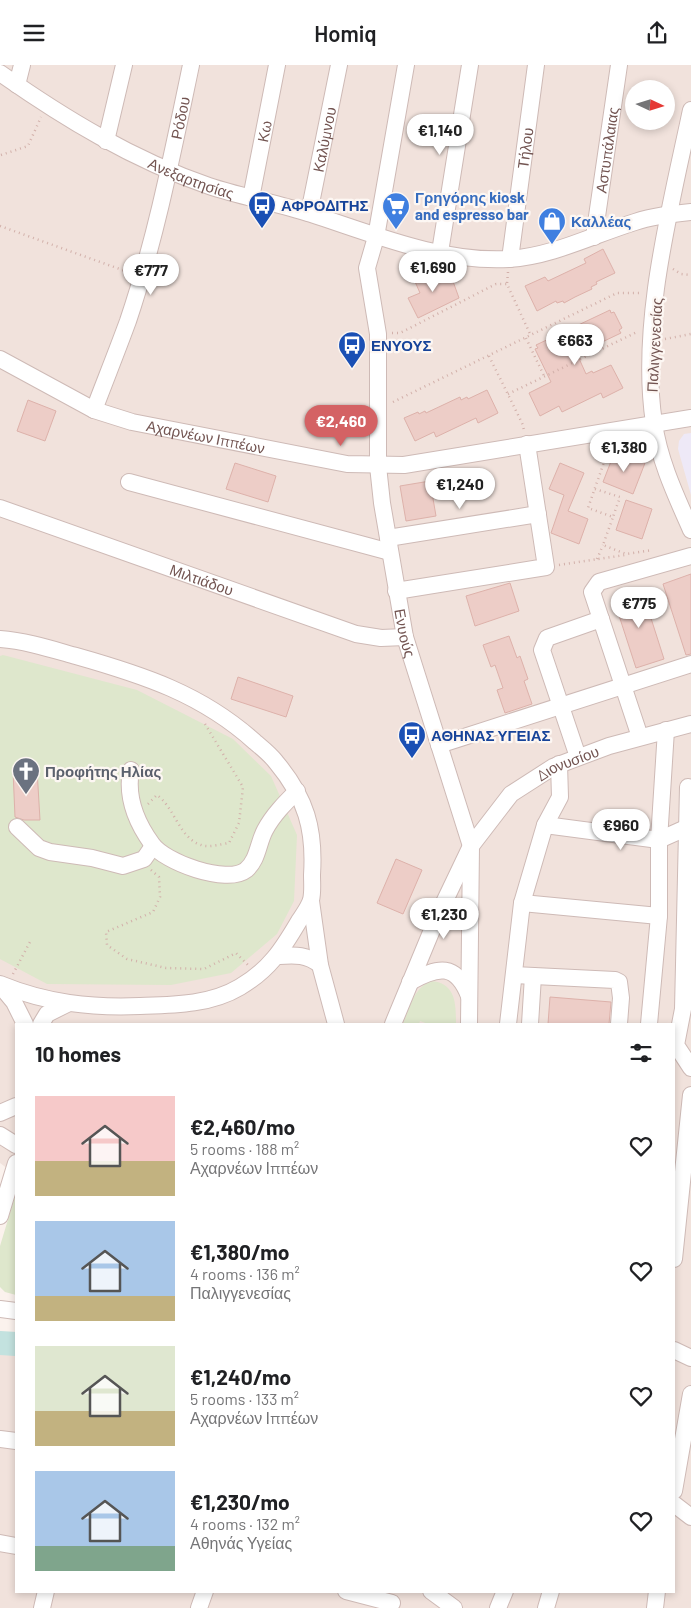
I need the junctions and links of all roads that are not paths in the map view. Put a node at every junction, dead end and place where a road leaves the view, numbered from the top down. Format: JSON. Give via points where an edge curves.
{"nodes":[{"id":1,"x":22,"y":65,"type":"edge"},
{"id":2,"x":124,"y":65,"type":"edge"},
{"id":3,"x":191,"y":65,"type":"edge"},
{"id":4,"x":277,"y":65,"type":"edge"},
{"id":5,"x":339,"y":65,"type":"edge"},
{"id":6,"x":406,"y":65,"type":"edge"},
{"id":7,"x":470,"y":65,"type":"edge"},
{"id":8,"x":536,"y":65,"type":"edge"},
{"id":9,"x":619,"y":65,"type":"edge"},
{"id":10,"x":0,"y":73,"type":"edge"},
{"id":11,"x":17,"y":85,"type":"junction"},
{"id":12,"x":691,"y":109,"type":"edge"},
{"id":13,"x":106,"y":141,"type":"junction"},
{"id":14,"x":169,"y":169,"type":"junction"},
{"id":15,"x":251,"y":198,"type":"junction"},
{"id":16,"x":691,"y":212,"type":"edge"},
{"id":17,"x":309,"y":213,"type":"junction"},
{"id":18,"x":670,"y":214,"type":"junction"},
{"id":19,"x":376,"y":237,"type":"junction"},
{"id":20,"x":594,"y":237,"type":"junction"},
{"id":21,"x":440,"y":252,"type":"junction"},
{"id":22,"x":510,"y":259,"type":"junction"},
{"id":23,"x":0,"y":359,"type":"edge"},
{"id":24,"x":94,"y":410,"type":"junction"},
{"id":25,"x":691,"y":418,"type":"edge"},
{"id":26,"x":654,"y":424,"type":"junction"},
{"id":27,"x":527,"y":445,"type":"junction"},
{"id":28,"x":378,"y":466,"type":"junction"},
{"id":29,"x":129,"y":482,"type":"dead end"},
{"id":30,"x":0,"y":508,"type":"edge"},
{"id":31,"x":538,"y":514,"type":"junction"},
{"id":32,"x":691,"y":531,"type":"edge"},
{"id":33,"x":389,"y":545,"type":"junction"},
{"id":34,"x":691,"y":557,"type":"edge"},
{"id":35,"x":396,"y":591,"type":"junction"},
{"id":36,"x":601,"y":619,"type":"junction"},
{"id":37,"x":405,"y":637,"type":"junction"},
{"id":38,"x":0,"y":639,"type":"edge"},
{"id":39,"x":691,"y":664,"type":"edge"},
{"id":40,"x":623,"y":686,"type":"junction"},
{"id":41,"x":562,"y":705,"type":"junction"},
{"id":42,"x":691,"y":724,"type":"edge"},
{"id":43,"x":666,"y":730,"type":"junction"},
{"id":44,"x":640,"y":737,"type":"junction"},
{"id":45,"x":439,"y":745,"type":"junction"},
{"id":46,"x":578,"y":757,"type":"junction"},
{"id":47,"x":559,"y":764,"type":"junction"},
{"id":48,"x":131,"y":770,"type":"dead end"},
{"id":49,"x":688,"y":787,"type":"dead end"},
{"id":50,"x":296,"y":791,"type":"junction"},
{"id":51,"x":545,"y":825,"type":"junction"},
{"id":52,"x":18,"y":827,"type":"dead end"},
{"id":53,"x":688,"y":827,"type":"junction"},
{"id":54,"x":659,"y":840,"type":"junction"},
{"id":55,"x":153,"y":846,"type":"junction"},
{"id":56,"x":471,"y":846,"type":"junction"},
{"id":57,"x":311,"y":901,"type":"junction"},
{"id":58,"x":522,"y":903,"type":"junction"},
{"id":59,"x":659,"y":916,"type":"junction"},
{"id":60,"x":278,"y":956,"type":"junction"},
{"id":61,"x":320,"y":965,"type":"junction"},
{"id":62,"x":514,"y":975,"type":"junction"},
{"id":63,"x":533,"y":976,"type":"junction"},
{"id":64,"x":410,"y":982,"type":"junction"},
{"id":65,"x":2,"y":985,"type":"edge"},
{"id":66,"x":470,"y":1000,"type":"junction"},
{"id":67,"x":67,"y":1004,"type":"junction"},
{"id":68,"x":339,"y":1022,"type":"edge"},
{"id":69,"x":25,"y":1023,"type":"edge"},
{"id":70,"x":42,"y":1023,"type":"edge"},
{"id":71,"x":392,"y":1023,"type":"edge"},
{"id":72,"x":469,"y":1023,"type":"edge"},
{"id":73,"x":508,"y":1023,"type":"edge"},
{"id":74,"x":530,"y":1023,"type":"edge"},
{"id":75,"x":619,"y":1023,"type":"edge"},
{"id":76,"x":649,"y":1023,"type":"edge"},
{"id":77,"x":691,"y":1036,"type":"edge"},
{"id":78,"x":675,"y":1046,"type":"edge"},
{"id":79,"x":691,"y":1068,"type":"edge"},
{"id":80,"x":691,"y":1095,"type":"edge"},
{"id":81,"x":15,"y":1106,"type":"edge"},
{"id":82,"x":0,"y":1113,"type":"edge"},
{"id":83,"x":0,"y":1135,"type":"edge"},
{"id":84,"x":15,"y":1144,"type":"edge"},
{"id":85,"x":15,"y":1166,"type":"edge"},
{"id":86,"x":0,"y":1216,"type":"edge"},
{"id":87,"x":675,"y":1249,"type":"edge"},
{"id":88,"x":0,"y":1309,"type":"edge"},
{"id":89,"x":15,"y":1311,"type":"edge"},
{"id":90,"x":675,"y":1350,"type":"edge"},
{"id":91,"x":691,"y":1358,"type":"edge"},
{"id":92,"x":691,"y":1394,"type":"edge"},
{"id":93,"x":0,"y":1439,"type":"edge"},
{"id":94,"x":15,"y":1441,"type":"edge"},
{"id":95,"x":675,"y":1482,"type":"edge"},
{"id":96,"x":675,"y":1505,"type":"edge"},
{"id":97,"x":691,"y":1517,"type":"edge"},
{"id":98,"x":0,"y":1543,"type":"edge"},
{"id":99,"x":15,"y":1546,"type":"edge"},
{"id":100,"x":46,"y":1593,"type":"edge"},
{"id":101,"x":203,"y":1593,"type":"edge"},
{"id":102,"x":355,"y":1593,"type":"edge"},
{"id":103,"x":434,"y":1593,"type":"edge"},
{"id":104,"x":504,"y":1593,"type":"edge"},
{"id":105,"x":550,"y":1593,"type":"edge"},
{"id":106,"x":657,"y":1593,"type":"edge"},
{"id":107,"x":392,"y":1601,"type":"edge"},
{"id":108,"x":42,"y":1608,"type":"edge"},
{"id":109,"x":199,"y":1608,"type":"edge"},
{"id":110,"x":454,"y":1608,"type":"edge"},
{"id":111,"x":498,"y":1608,"type":"edge"},
{"id":112,"x":546,"y":1608,"type":"edge"},
{"id":113,"x":655,"y":1608,"type":"edge"}],
"edges":[{"from":1,"to":11,"type":"street"},
{"from":2,"to":13,"type":"street"},
{"from":3,"to":14,"type":"street","name":"Ρόδου"},
{"from":4,"to":15,"type":"street","name":"Κω"},
{"from":5,"to":17,"type":"street","name":"Καλύμνου"},
{"from":6,"to":19,"type":"street","name":"Ενυούς"},
{"from":7,"to":21,"type":"street"},
{"from":8,"to":22,"type":"street","name":"Τήλου"},
{"from":9,"to":20,"type":"street","name":"Αστυπάλαιας"},
{"from":10,"to":11,"type":"street","name":"Ανεξαρτησίας"},
{"from":11,"to":13,"type":"street","name":"Ανεξαρτησίας"},
{"from":12,"to":18,"type":"street","name":"Παλιγγενεσίας"},
{"from":13,"to":14,"type":"street","name":"Ανεξαρτησίας"},
{"from":14,"to":15,"type":"street","name":"Ανεξαρτησίας","via":[[208,186]]},
{"from":14,"to":24,"type":"street","name":"Ρόδου","via":[[128,320]]},
{"from":15,"to":17,"type":"street","name":"Ανεξαρτησίας"},
{"from":16,"to":18,"type":"street","name":"Ανεξαρτησίας"},
{"from":17,"to":19,"type":"street","name":"Ανεξαρτησίας"},
{"from":18,"to":20,"type":"street","name":"Ανεξαρτησίας","via":[[636,221]]},
{"from":18,"to":26,"type":"street","name":"Παλιγγενεσίας","via":[[652,335],[650,378]]},
{"from":19,"to":21,"type":"street","name":"Ανεξαρτησίας"},
{"from":19,"to":28,"type":"street","name":"Ενυούς","via":[[367,268],[378,334]]},
{"from":20,"to":22,"type":"street","name":"Ανεξαρτησίας","via":[[538,256]]},
{"from":21,"to":22,"type":"street","name":"Ανεξαρτησίας"},
{"from":23,"to":24,"type":"street","name":"Αχαρνέων Ιππέων"},
{"from":24,"to":28,"type":"street","name":"Αχαρνέων Ιππέων","via":[[132,422],[347,464]]},
{"from":25,"to":26,"type":"street","name":"Αχαρνέων Ιππέων"},
{"from":26,"to":27,"type":"street","name":"Αχαρνέων Ιππέων"},
{"from":26,"to":32,"type":"street","name":"Παλιγγενεσίας","via":[[670,482]]},
{"from":27,"to":28,"type":"street","name":"Αχαρνέων Ιππέων","via":[[404,465]]},
{"from":27,"to":31,"type":"street"},
{"from":28,"to":33,"type":"street","name":"Ενυούς"},
{"from":29,"to":33,"type":"street"},
{"from":30,"to":37,"type":"street","name":"Μιλτιάδου","via":[[356,634],[381,639]]},
{"from":31,"to":33,"type":"street"},
{"from":31,"to":35,"type":"street","via":[[546,567]]},
{"from":33,"to":35,"type":"street","name":"Ενυούς"},
{"from":34,"to":36,"type":"street","via":[[599,582],[592,592]]},
{"from":35,"to":37,"type":"street","name":"Ενυούς"},
{"from":36,"to":40,"type":"street"},
{"from":36,"to":41,"type":"street","via":[[543,643],[542,650]]},
{"from":37,"to":45,"type":"street","name":"Ενυούς"},
{"from":38,"to":50,"type":"street","via":[[110,666],[155,680],[192,697],[244,732],[276,761]]},
{"from":39,"to":40,"type":"street"},
{"from":40,"to":41,"type":"street"},
{"from":40,"to":44,"type":"street"},
{"from":41,"to":45,"type":"street"},
{"from":41,"to":46,"type":"street"},
{"from":42,"to":43,"type":"street","name":"Διονυσίου"},
{"from":43,"to":44,"type":"street","name":"Διονυσίου"},
{"from":43,"to":54,"type":"street"},
{"from":44,"to":46,"type":"street","name":"Διονυσίου"},
{"from":45,"to":56,"type":"street","name":"Ενυούς"},
{"from":46,"to":47,"type":"street","name":"Διονυσίου"},
{"from":47,"to":51,"type":"street","via":[[560,797]]},
{"from":47,"to":56,"type":"street","name":"Διονυσίου","via":[[511,794]]},
{"from":48,"to":55,"type":"street","via":[[129,790],[137,816]]},
{"from":49,"to":53,"type":"street"},
{"from":50,"to":55,"type":"street","via":[[265,831],[255,858],[245,871],[232,876],[216,876],[172,858]]},
{"from":50,"to":57,"type":"street","via":[[309,817],[313,853]]},
{"from":51,"to":54,"type":"street"},
{"from":51,"to":58,"type":"street"},
{"from":52,"to":55,"type":"street","via":[[39,848],[50,853],[123,866],[144,859]]},
{"from":53,"to":54,"type":"street"},
{"from":53,"to":78,"type":"street","via":[[683,1009]]},
{"from":54,"to":59,"type":"street"},
{"from":56,"to":64,"type":"street","name":"Διονυσίου"},
{"from":56,"to":66,"type":"street","name":"Ενυούς"},
{"from":57,"to":60,"type":"street"},
{"from":57,"to":61,"type":"street"},
{"from":58,"to":59,"type":"street"},
{"from":58,"to":62,"type":"street"},
{"from":59,"to":76,"type":"street"},
{"from":60,"to":61,"type":"street","via":[[297,954],[311,957]]},
{"from":60,"to":67,"type":"street","via":[[239,988],[213,998],[175,1005],[106,1007]]},
{"from":61,"to":68,"type":"street"},
{"from":62,"to":63,"type":"street"},
{"from":62,"to":73,"type":"street"},
{"from":63,"to":74,"type":"street"},
{"from":63,"to":75,"type":"street","via":[[619,982]]},
{"from":64,"to":66,"type":"street","via":[[439,970],[451,973],[462,980]]},
{"from":64,"to":71,"type":"street","name":"Διονυσίου"},
{"from":65,"to":67,"type":"street","via":[[34,997]]},
{"from":65,"to":69,"type":"street"},
{"from":66,"to":72,"type":"street","name":"Ενυούς"},
{"from":67,"to":70,"type":"street","via":[[47,1014]]},
{"from":77,"to":78,"type":"street"},
{"from":78,"to":79,"type":"street"},
{"from":80,"to":87,"type":"street"},
{"from":81,"to":82,"type":"street"},
{"from":83,"to":84,"type":"street"},
{"from":85,"to":86,"type":"street"},
{"from":88,"to":89,"type":"street"},
{"from":90,"to":91,"type":"street"},
{"from":92,"to":95,"type":"street"},
{"from":93,"to":94,"type":"street"},
{"from":96,"to":97,"type":"street"},
{"from":98,"to":99,"type":"street"},
{"from":100,"to":108,"type":"street"},
{"from":101,"to":109,"type":"street"},
{"from":102,"to":107,"type":"street"},
{"from":103,"to":110,"type":"street"},
{"from":104,"to":111,"type":"street"},
{"from":105,"to":112,"type":"street"},
{"from":106,"to":113,"type":"street"}]}
